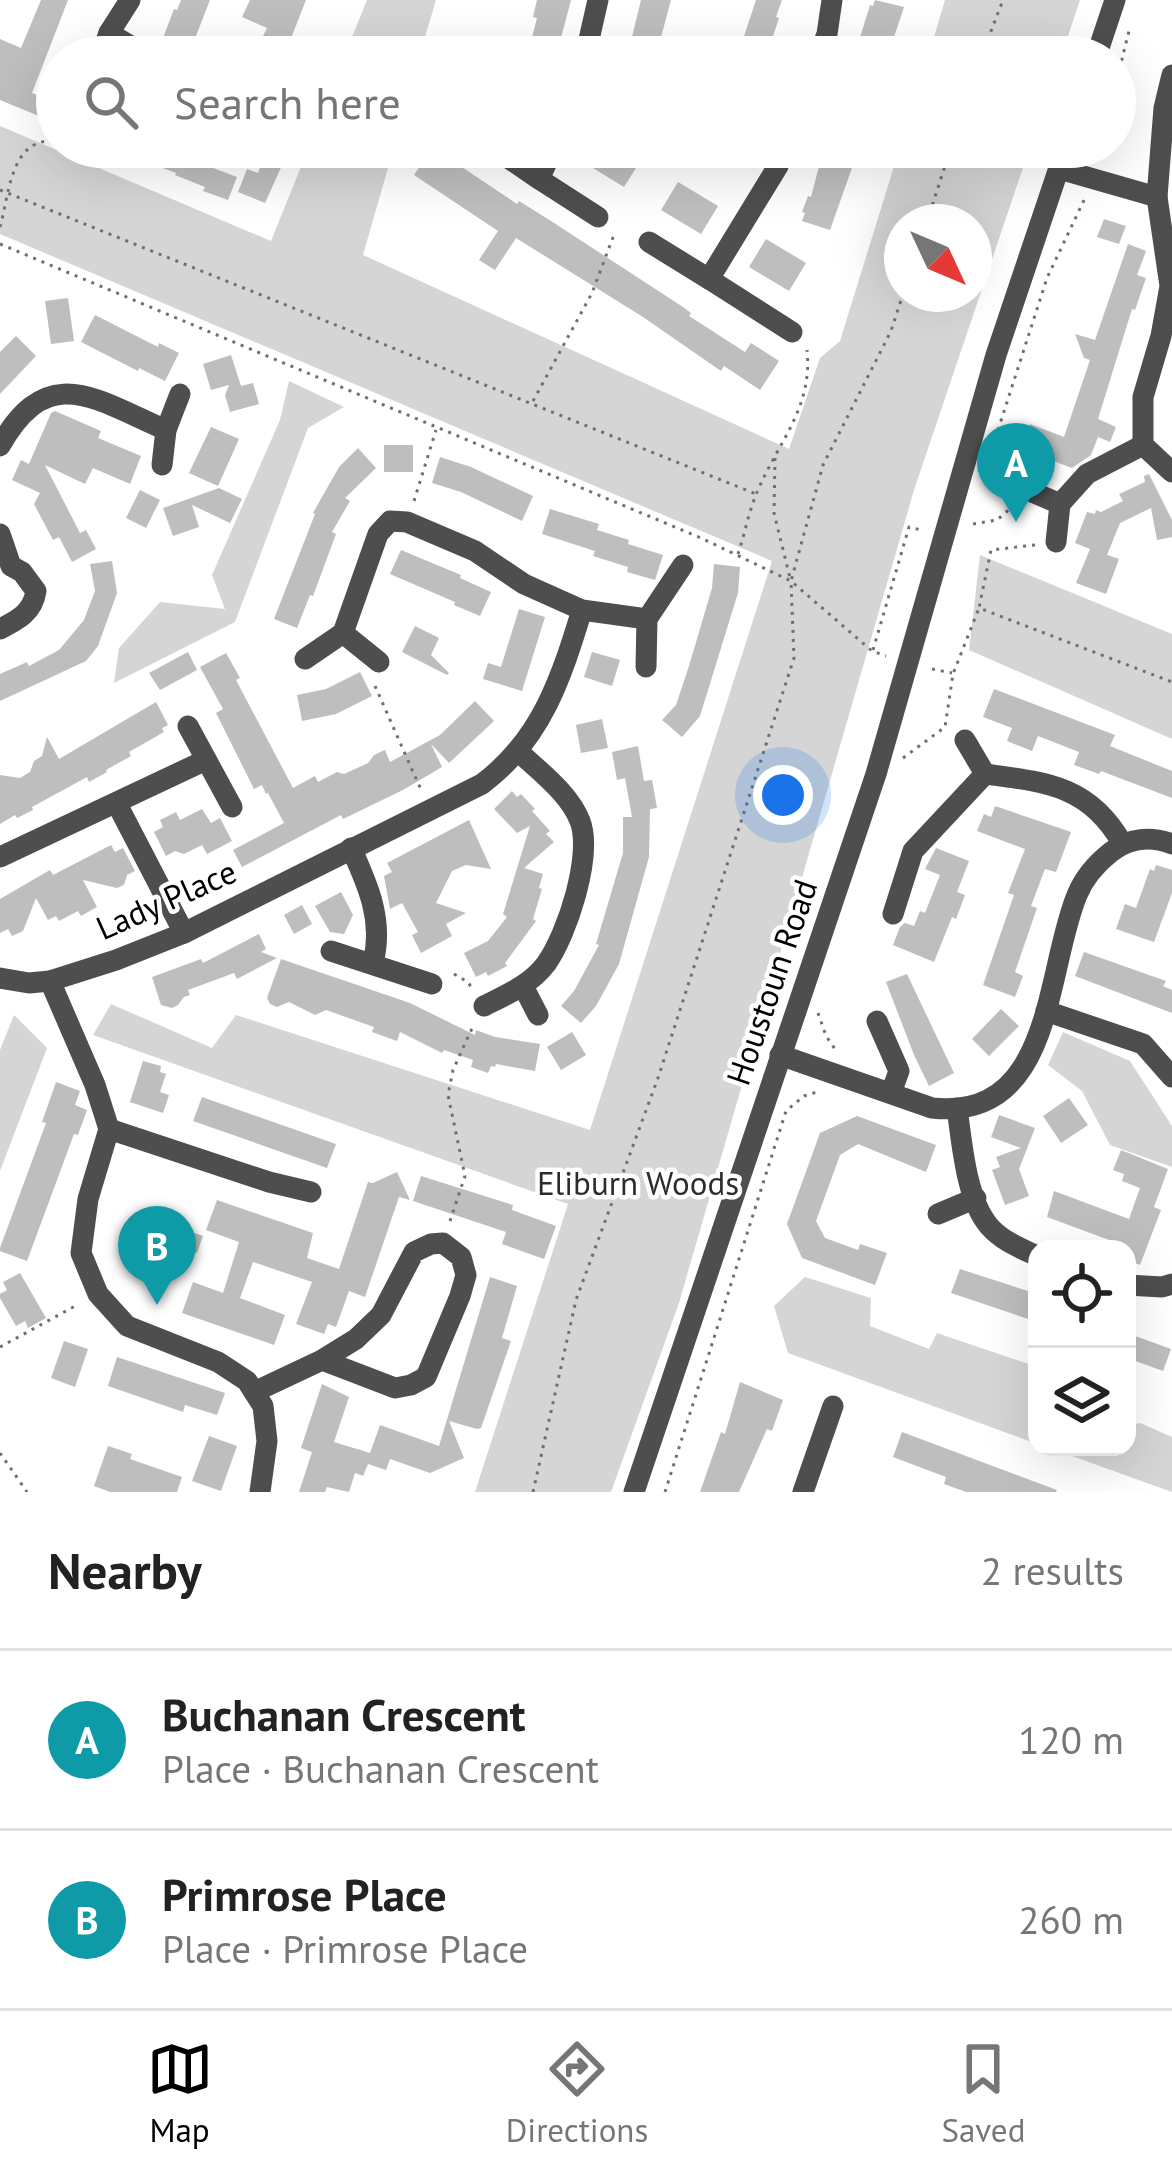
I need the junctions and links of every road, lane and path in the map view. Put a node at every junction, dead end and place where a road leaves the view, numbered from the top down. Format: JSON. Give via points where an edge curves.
{"nodes":[{"id":1,"x":130,"y":0,"type":"edge"},
{"id":2,"x":598,"y":0,"type":"edge"},
{"id":3,"x":832,"y":0,"type":"edge"},
{"id":4,"x":1003,"y":0,"type":"edge"},
{"id":5,"x":1115,"y":0,"type":"edge"},
{"id":6,"x":1131,"y":22,"type":"dead end"},
{"id":7,"x":109,"y":33,"type":"junction"},
{"id":8,"x":108,"y":36,"type":"edge"},
{"id":9,"x":114,"y":36,"type":"edge"},
{"id":10,"x":590,"y":36,"type":"edge"},
{"id":11,"x":826,"y":36,"type":"edge"},
{"id":12,"x":989,"y":36,"type":"edge"},
{"id":13,"x":1103,"y":36,"type":"edge"},
{"id":14,"x":1128,"y":36,"type":"edge"},
{"id":15,"x":1172,"y":75,"type":"edge"},
{"id":16,"x":36,"y":144,"type":"edge"},
{"id":17,"x":523,"y":168,"type":"edge"},
{"id":18,"x":544,"y":168,"type":"edge"},
{"id":19,"x":777,"y":168,"type":"edge"},
{"id":20,"x":944,"y":168,"type":"edge"},
{"id":21,"x":1060,"y":168,"type":"edge"},
{"id":22,"x":1079,"y":168,"type":"edge"},
{"id":23,"x":539,"y":179,"type":"junction"},
{"id":24,"x":1098,"y":180,"type":"junction"},
{"id":25,"x":0,"y":190,"type":"edge"},
{"id":26,"x":9,"y":194,"type":"junction"},
{"id":27,"x":1157,"y":197,"type":"junction"},
{"id":28,"x":933,"y":204,"type":"edge"},
{"id":29,"x":598,"y":217,"type":"joint"},
{"id":30,"x":0,"y":227,"type":"edge"},
{"id":31,"x":649,"y":242,"type":"dead end"},
{"id":32,"x":0,"y":244,"type":"edge"},
{"id":33,"x":709,"y":279,"type":"junction"},
{"id":34,"x":1171,"y":286,"type":"edge"},
{"id":35,"x":897,"y":312,"type":"edge"},
{"id":36,"x":792,"y":332,"type":"joint"},
{"id":37,"x":180,"y":394,"type":"dead end"},
{"id":38,"x":531,"y":404,"type":"junction"},
{"id":39,"x":436,"y":428,"type":"junction"},
{"id":40,"x":166,"y":430,"type":"junction"},
{"id":41,"x":997,"y":435,"type":"dead end"},
{"id":42,"x":1143,"y":445,"type":"junction"},
{"id":43,"x":0,"y":446,"type":"edge"},
{"id":44,"x":775,"y":456,"type":"junction"},
{"id":45,"x":162,"y":465,"type":"dead end"},
{"id":46,"x":1172,"y":472,"type":"edge"},
{"id":47,"x":1030,"y":491,"type":"joint"},
{"id":48,"x":756,"y":494,"type":"junction"},
{"id":49,"x":1060,"y":504,"type":"junction"},
{"id":50,"x":407,"y":522,"type":"junction"},
{"id":51,"x":945,"y":530,"type":"junction"},
{"id":52,"x":0,"y":534,"type":"edge"},
{"id":53,"x":1056,"y":542,"type":"joint"},
{"id":54,"x":738,"y":556,"type":"junction"},
{"id":55,"x":683,"y":566,"type":"dead end"},
{"id":56,"x":6,"y":569,"type":"edge"},
{"id":57,"x":790,"y":581,"type":"junction"},
{"id":58,"x":979,"y":608,"type":"junction"},
{"id":59,"x":582,"y":610,"type":"junction"},
{"id":60,"x":647,"y":619,"type":"junction"},
{"id":61,"x":0,"y":629,"type":"edge"},
{"id":62,"x":343,"y":633,"type":"junction"},
{"id":63,"x":872,"y":651,"type":"junction"},
{"id":64,"x":890,"y":657,"type":"dead end"},
{"id":65,"x":305,"y":659,"type":"dead end"},
{"id":66,"x":376,"y":660,"type":"joint"},
{"id":67,"x":646,"y":667,"type":"dead end"},
{"id":68,"x":932,"y":669,"type":"dead end"},
{"id":69,"x":953,"y":674,"type":"junction"},
{"id":70,"x":1172,"y":682,"type":"edge"},
{"id":71,"x":188,"y":726,"type":"dead end"},
{"id":72,"x":965,"y":740,"type":"dead end"},
{"id":73,"x":902,"y":742,"type":"dead end"},
{"id":74,"x":518,"y":751,"type":"junction"},
{"id":75,"x":206,"y":760,"type":"junction"},
{"id":76,"x":985,"y":774,"type":"junction"},
{"id":77,"x":117,"y":804,"type":"junction"},
{"id":78,"x":232,"y":807,"type":"dead end"},
{"id":79,"x":430,"y":810,"type":"junction"},
{"id":80,"x":1123,"y":843,"type":"junction"},
{"id":81,"x":1172,"y":844,"type":"edge"},
{"id":82,"x":351,"y":848,"type":"junction"},
{"id":83,"x":0,"y":857,"type":"edge"},
{"id":84,"x":892,"y":914,"type":"dead end"},
{"id":85,"x":184,"y":933,"type":"junction"},
{"id":86,"x":331,"y":951,"type":"dead end"},
{"id":87,"x":373,"y":963,"type":"junction"},
{"id":88,"x":0,"y":978,"type":"edge"},
{"id":89,"x":50,"y":981,"type":"junction"},
{"id":90,"x":432,"y":984,"type":"joint"},
{"id":91,"x":523,"y":986,"type":"junction"},
{"id":92,"x":484,"y":1006,"type":"junction"},
{"id":93,"x":1046,"y":1011,"type":"junction"},
{"id":94,"x":818,"y":1014,"type":"dead end"},
{"id":95,"x":538,"y":1015,"type":"dead end"},
{"id":96,"x":877,"y":1021,"type":"dead end"},
{"id":97,"x":780,"y":1055,"type":"junction"},
{"id":98,"x":837,"y":1074,"type":"junction"},
{"id":99,"x":1172,"y":1077,"type":"edge"},
{"id":100,"x":891,"y":1093,"type":"junction"},
{"id":101,"x":957,"y":1108,"type":"junction"},
{"id":102,"x":109,"y":1129,"type":"junction"},
{"id":103,"x":311,"y":1192,"type":"dead end"},
{"id":104,"x":976,"y":1198,"type":"junction"},
{"id":105,"x":938,"y":1214,"type":"dead end"},
{"id":106,"x":442,"y":1244,"type":"junction"},
{"id":107,"x":1028,"y":1252,"type":"edge"},
{"id":108,"x":1171,"y":1280,"type":"edge"},
{"id":109,"x":1136,"y":1285,"type":"edge"},
{"id":110,"x":98,"y":1294,"type":"junction"},
{"id":111,"x":0,"y":1347,"type":"edge"},
{"id":112,"x":322,"y":1360,"type":"junction"},
{"id":113,"x":254,"y":1392,"type":"junction"},
{"id":114,"x":833,"y":1406,"type":"dead end"},
{"id":115,"x":0,"y":1453,"type":"edge"},
{"id":116,"x":27,"y":1492,"type":"edge"},
{"id":117,"x":260,"y":1492,"type":"edge"},
{"id":118,"x":533,"y":1492,"type":"edge"},
{"id":119,"x":634,"y":1492,"type":"edge"},
{"id":120,"x":665,"y":1492,"type":"edge"},
{"id":121,"x":803,"y":1492,"type":"edge"}],
"edges":[{"from":1,"to":7,"type":"street"},
{"from":2,"to":10,"type":"street"},
{"from":3,"to":11,"type":"street"},
{"from":4,"to":12,"type":"path"},
{"from":5,"to":13,"type":"street"},
{"from":6,"to":14,"type":"path"},
{"from":7,"to":8,"type":"street"},
{"from":7,"to":9,"type":"street"},
{"from":15,"to":27,"type":"street"},
{"from":16,"to":26,"type":"path","via":[[21,158]]},
{"from":17,"to":23,"type":"street"},
{"from":18,"to":23,"type":"street"},
{"from":19,"to":33,"type":"street"},
{"from":20,"to":28,"type":"path"},
{"from":21,"to":51,"type":"street","name":"Houstoun Road"},
{"from":22,"to":24,"type":"street"},
{"from":23,"to":29,"type":"street"},
{"from":24,"to":27,"type":"street"},
{"from":24,"to":41,"type":"path","via":[[1047,278]]},
{"from":25,"to":26,"type":"path"},
{"from":26,"to":30,"type":"path"},
{"from":26,"to":38,"type":"path"},
{"from":27,"to":34,"type":"street"},
{"from":29,"to":38,"type":"path","via":[[618,224],[592,293]]},
{"from":31,"to":33,"type":"street"},
{"from":32,"to":39,"type":"path"},
{"from":33,"to":36,"type":"street"},
{"from":34,"to":42,"type":"street","via":[[1143,397]]},
{"from":35,"to":57,"type":"path","via":[[823,466]]},
{"from":36,"to":44,"type":"path","via":[[806,340],[809,368],[801,409]]},
{"from":37,"to":40,"type":"street"},
{"from":38,"to":48,"type":"path"},
{"from":39,"to":50,"type":"path"},
{"from":39,"to":54,"type":"path"},
{"from":40,"to":43,"type":"street","via":[[84,394],[59,393],[31,404]]},
{"from":40,"to":45,"type":"street"},
{"from":42,"to":46,"type":"street"},
{"from":42,"to":49,"type":"street","via":[[1088,474]]},
{"from":44,"to":48,"type":"path"},
{"from":44,"to":57,"type":"path","via":[[774,513]]},
{"from":47,"to":49,"type":"street"},
{"from":47,"to":51,"type":"path","via":[[997,520]]},
{"from":48,"to":54,"type":"path"},
{"from":49,"to":53,"type":"street"},
{"from":50,"to":59,"type":"street"},
{"from":50,"to":62,"type":"street","via":[[390,521],[378,534]]},
{"from":51,"to":63,"type":"path","via":[[909,527]]},
{"from":51,"to":97,"type":"street","name":"Houstoun Road","via":[[876,774]]},
{"from":52,"to":56,"type":"street"},
{"from":53,"to":58,"type":"path","via":[[991,550]]},
{"from":54,"to":57,"type":"path"},
{"from":55,"to":60,"type":"street"},
{"from":56,"to":61,"type":"street","via":[[22,572],[36,591],[27,613]]},
{"from":57,"to":63,"type":"path"},
{"from":57,"to":118,"type":"path","via":[[794,658],[658,1078],[576,1300]]},
{"from":58,"to":69,"type":"path"},
{"from":58,"to":70,"type":"path"},
{"from":59,"to":60,"type":"street"},
{"from":59,"to":74,"type":"street","name":"Lady Place","via":[[559,684]]},
{"from":60,"to":67,"type":"street"},
{"from":62,"to":65,"type":"street"},
{"from":62,"to":66,"type":"street"},
{"from":63,"to":64,"type":"path"},
{"from":66,"to":79,"type":"path","via":[[368,669]]},
{"from":68,"to":69,"type":"path"},
{"from":69,"to":73,"type":"path","via":[[945,727],[897,763]]},
{"from":71,"to":75,"type":"street"},
{"from":72,"to":76,"type":"street"},
{"from":74,"to":79,"type":"street","name":"Lady Place","via":[[482,784]]},
{"from":74,"to":91,"type":"street","via":[[568,799],[585,848],[563,928],[546,964]]},
{"from":75,"to":77,"type":"street"},
{"from":75,"to":78,"type":"street"},
{"from":76,"to":80,"type":"street","via":[[1041,782],[1092,803]]},
{"from":76,"to":84,"type":"street","via":[[913,851]]},
{"from":77,"to":83,"type":"street"},
{"from":77,"to":85,"type":"street"},
{"from":79,"to":82,"type":"street","name":"Lady Place"},
{"from":80,"to":81,"type":"street"},
{"from":80,"to":93,"type":"street","via":[[1078,892]]},
{"from":82,"to":85,"type":"street","name":"Lady Place"},
{"from":82,"to":87,"type":"street","via":[[375,910]]},
{"from":85,"to":89,"type":"street","name":"Lady Place"},
{"from":86,"to":87,"type":"street"},
{"from":87,"to":90,"type":"street"},
{"from":88,"to":89,"type":"street","name":"Lady Place"},
{"from":89,"to":102,"type":"street"},
{"from":90,"to":92,"type":"path","via":[[455,974]]},
{"from":91,"to":92,"type":"street"},
{"from":91,"to":95,"type":"street"},
{"from":92,"to":106,"type":"path","via":[[452,1070],[448,1095],[465,1176]]},
{"from":93,"to":99,"type":"street","via":[[1143,1044]]},
{"from":93,"to":101,"type":"street","via":[[1027,1063],[1008,1086]]},
{"from":94,"to":98,"type":"path","via":[[840,1056]]},
{"from":96,"to":100,"type":"street","via":[[899,1071]]},
{"from":97,"to":98,"type":"street"},
{"from":97,"to":119,"type":"street","name":"Houstoun Road"},
{"from":98,"to":100,"type":"street"},
{"from":98,"to":120,"type":"path","via":[[826,1090],[787,1111]]},
{"from":100,"to":101,"type":"street"},
{"from":101,"to":104,"type":"street"},
{"from":102,"to":103,"type":"street","via":[[266,1191]]},
{"from":102,"to":110,"type":"street","via":[[82,1253]]},
{"from":104,"to":105,"type":"street"},
{"from":104,"to":107,"type":"street","via":[[987,1225]]},
{"from":106,"to":112,"type":"street","via":[[414,1252],[381,1315]]},
{"from":106,"to":112,"type":"street","via":[[461,1257],[466,1275],[426,1377],[395,1388]]},
{"from":108,"to":109,"type":"street"},
{"from":110,"to":111,"type":"path"},
{"from":110,"to":113,"type":"street","via":[[127,1326],[218,1363]]},
{"from":112,"to":113,"type":"street"},
{"from":113,"to":117,"type":"street","via":[[267,1441]]},
{"from":114,"to":121,"type":"street"},
{"from":115,"to":116,"type":"path"}]}
